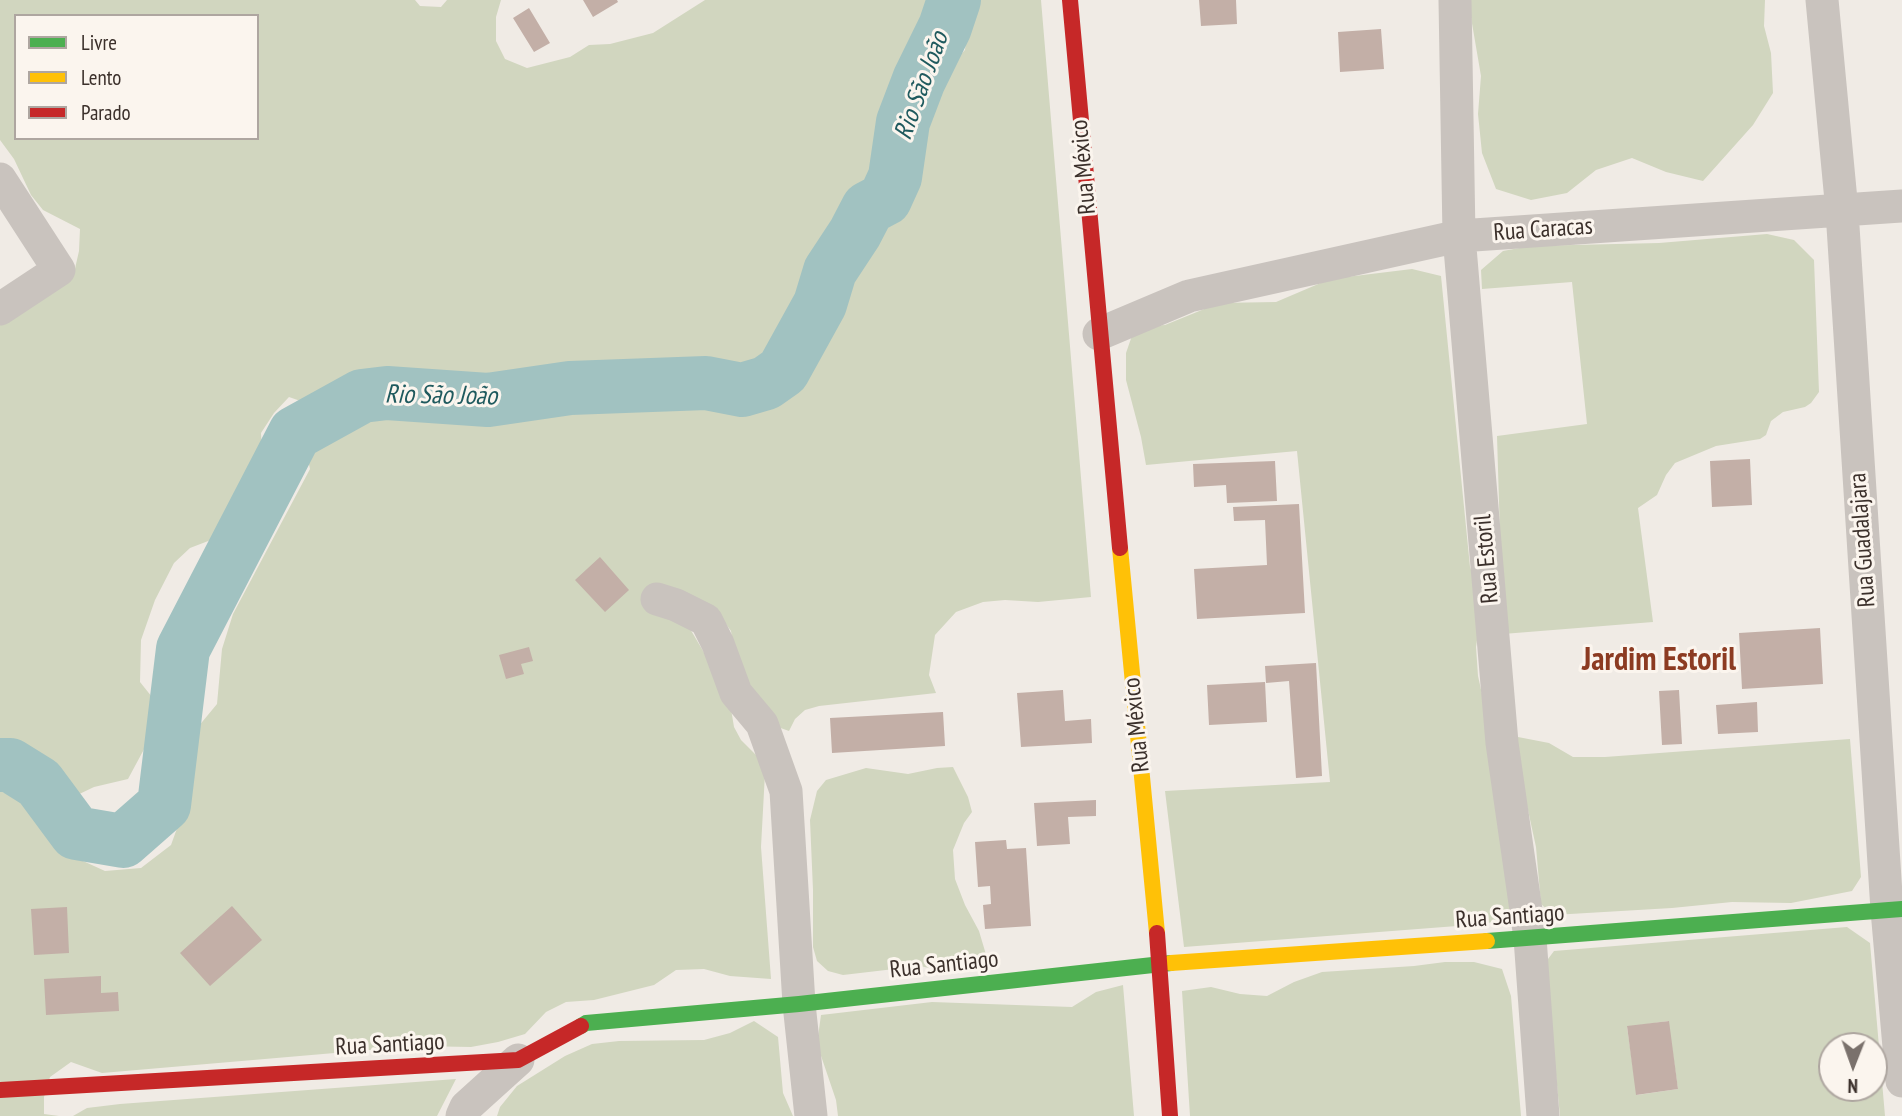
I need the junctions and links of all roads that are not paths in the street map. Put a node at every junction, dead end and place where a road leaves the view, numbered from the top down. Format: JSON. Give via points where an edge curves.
{"nodes":[{"id":1,"x":1070,"y":0,"type":"edge"},
{"id":2,"x":1455,"y":0,"type":"edge"},
{"id":3,"x":1822,"y":0,"type":"edge"},
{"id":4,"x":0,"y":179,"type":"edge"},
{"id":5,"x":1902,"y":206,"type":"edge"},
{"id":6,"x":1842,"y":211,"type":"junction"},
{"id":7,"x":1459,"y":236,"type":"junction"},
{"id":8,"x":0,"y":309,"type":"edge"},
{"id":9,"x":1099,"y":334,"type":"junction"},
{"id":10,"x":657,"y":599,"type":"dead end"},
{"id":11,"x":1895,"y":909,"type":"edge"},
{"id":12,"x":1530,"y":938,"type":"junction"},
{"id":13,"x":1160,"y":964,"type":"junction"},
{"id":14,"x":799,"y":1004,"type":"junction"},
{"id":15,"x":517,"y":1060,"type":"junction"},
{"id":16,"x":1902,"y":1081,"type":"edge"},
{"id":17,"x":0,"y":1090,"type":"edge"},
{"id":18,"x":462,"y":1116,"type":"edge"},
{"id":19,"x":811,"y":1116,"type":"edge"},
{"id":20,"x":1170,"y":1116,"type":"edge"},
{"id":21,"x":1543,"y":1116,"type":"edge"}],
"edges":[{"from":1,"to":9,"type":"street","name":"Rua México"},
{"from":2,"to":7,"type":"street","name":"Rua Estoril"},
{"from":3,"to":6,"type":"street","name":"Rua Guadalajara"},
{"from":4,"to":8,"type":"street","via":[[59,270]]},
{"from":5,"to":6,"type":"street","name":"Rua Caracas"},
{"from":6,"to":7,"type":"street","name":"Rua Caracas"},
{"from":6,"to":11,"type":"street","name":"Rua Guadalajara"},
{"from":7,"to":9,"type":"street","name":"Rua Caracas","via":[[1189,296]]},
{"from":7,"to":12,"type":"street","name":"Rua Estoril","via":[[1502,743]]},
{"from":9,"to":13,"type":"street","name":"Rua México"},
{"from":10,"to":14,"type":"street","via":[[706,620],[736,693],[762,724],[786,791]]},
{"from":11,"to":12,"type":"street","name":"Rua Santiago"},
{"from":11,"to":16,"type":"street","name":"Rua Guadalajara"},
{"from":12,"to":13,"type":"street","name":"Rua Santiago"},
{"from":12,"to":21,"type":"street","name":"Rua Estoril"},
{"from":13,"to":14,"type":"street","name":"Rua Santiago"},
{"from":13,"to":20,"type":"street","name":"Rua México"},
{"from":14,"to":15,"type":"street","name":"Rua Santiago","via":[[586,1023]]},
{"from":14,"to":19,"type":"street"},
{"from":15,"to":17,"type":"street","name":"Rua Santiago"},
{"from":15,"to":18,"type":"street"}]}
